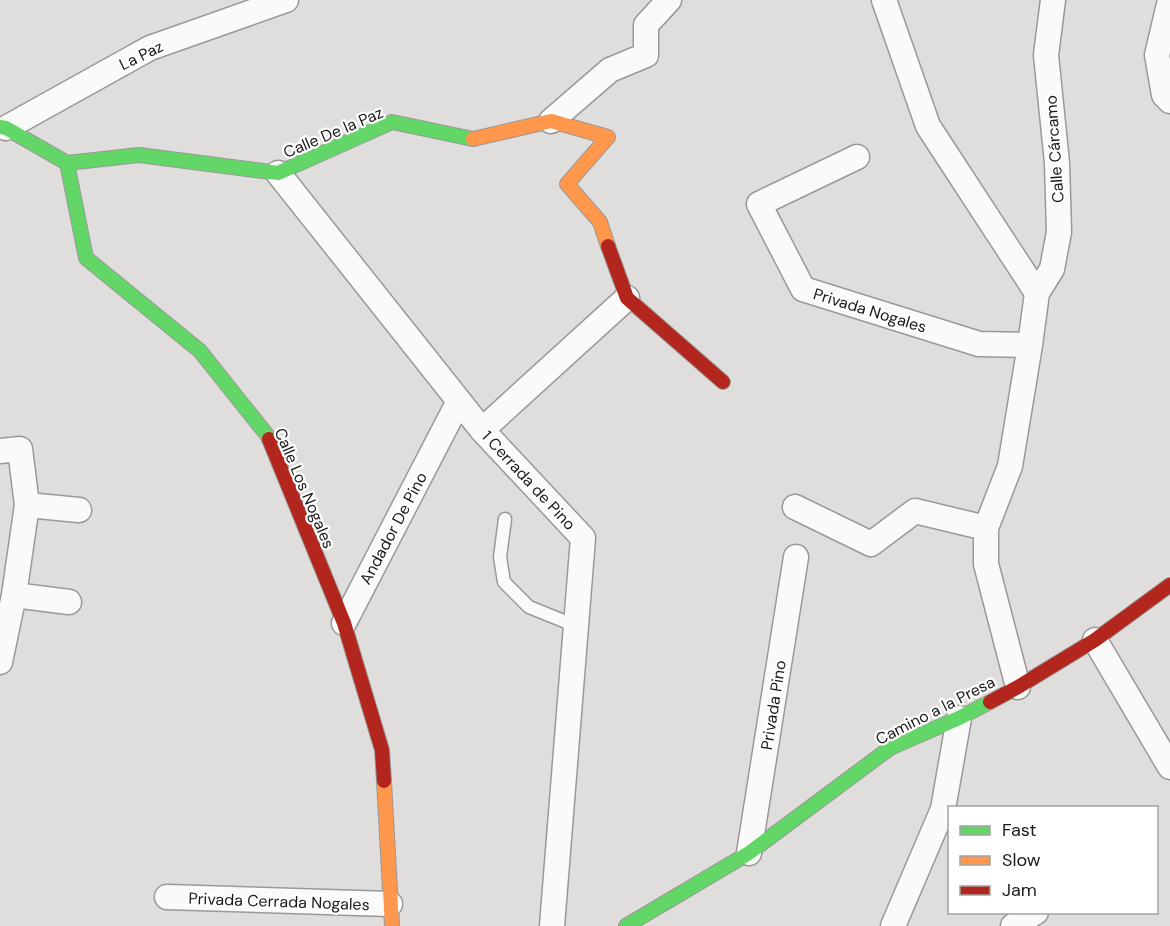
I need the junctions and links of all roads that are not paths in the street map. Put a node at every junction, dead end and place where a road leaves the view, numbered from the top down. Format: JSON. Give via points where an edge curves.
{"nodes":[{"id":1,"x":286,"y":0,"type":"edge"},
{"id":2,"x":669,"y":0,"type":"edge"},
{"id":3,"x":884,"y":0,"type":"edge"},
{"id":4,"x":1053,"y":0,"type":"edge"},
{"id":5,"x":1170,"y":0,"type":"edge"},
{"id":6,"x":1167,"y":98,"type":"edge"},
{"id":7,"x":551,"y":121,"type":"junction"},
{"id":8,"x":3,"y":128,"type":"edge"},
{"id":9,"x":858,"y":157,"type":"dead end"},
{"id":10,"x":66,"y":163,"type":"junction"},
{"id":11,"x":278,"y":174,"type":"junction"},
{"id":12,"x":1037,"y":293,"type":"junction"},
{"id":13,"x":627,"y":298,"type":"junction"},
{"id":14,"x":1030,"y":345,"type":"junction"},
{"id":15,"x":723,"y":382,"type":"dead end"},
{"id":16,"x":459,"y":401,"type":"junction"},
{"id":17,"x":482,"y":430,"type":"junction"},
{"id":18,"x":10,"y":450,"type":"edge"},
{"id":19,"x":27,"y":505,"type":"junction"},
{"id":20,"x":795,"y":507,"type":"dead end"},
{"id":21,"x":79,"y":510,"type":"dead end"},
{"id":22,"x":505,"y":519,"type":"dead end"},
{"id":23,"x":986,"y":528,"type":"junction"},
{"id":24,"x":796,"y":556,"type":"dead end"},
{"id":25,"x":1170,"y":585,"type":"edge"},
{"id":26,"x":14,"y":595,"type":"junction"},
{"id":27,"x":69,"y":602,"type":"dead end"},
{"id":28,"x":344,"y":623,"type":"junction"},
{"id":29,"x":576,"y":626,"type":"junction"},
{"id":30,"x":1095,"y":640,"type":"junction"},
{"id":31,"x":0,"y":662,"type":"edge"},
{"id":32,"x":1018,"y":687,"type":"junction"},
{"id":33,"x":959,"y":718,"type":"junction"},
{"id":34,"x":1170,"y":767,"type":"edge"},
{"id":35,"x":749,"y":853,"type":"junction"},
{"id":36,"x":167,"y":897,"type":"dead end"},
{"id":37,"x":1033,"y":914,"type":"edge"},
{"id":38,"x":391,"y":915,"type":"edge"},
{"id":39,"x":552,"y":926,"type":"edge"},
{"id":40,"x":626,"y":926,"type":"edge"},
{"id":41,"x":893,"y":926,"type":"edge"},
{"id":42,"x":1013,"y":926,"type":"edge"}],
"edges":[{"from":1,"to":8,"type":"street","name":"La Paz","via":[[150,48]]},
{"from":2,"to":7,"type":"street","via":[[646,25],[646,56],[610,70]]},
{"from":3,"to":12,"type":"street","via":[[928,126]]},
{"from":4,"to":12,"type":"street","name":"Calle Cárcamo","via":[[1046,55],[1057,162],[1059,232],[1052,269]]},
{"from":5,"to":6,"type":"street","via":[[1157,55]]},
{"from":7,"to":11,"type":"street","name":"Calle De la Paz","via":[[472,139],[392,122]]},
{"from":7,"to":13,"type":"street","name":"Calle De la Paz","via":[[608,137],[567,184],[600,222]]},
{"from":8,"to":10,"type":"street"},
{"from":9,"to":14,"type":"street","name":"Privada Nogales","via":[[759,204],[802,289],[979,344]]},
{"from":10,"to":11,"type":"street","name":"Calle De la Paz","via":[[139,155]]},
{"from":10,"to":28,"type":"street","name":"Calle Los Nogales","via":[[86,258],[200,351],[267,435]]},
{"from":11,"to":16,"type":"street","name":"1 Cerrada de Pino"},
{"from":12,"to":14,"type":"street"},
{"from":13,"to":15,"type":"street"},
{"from":13,"to":17,"type":"street"},
{"from":14,"to":23,"type":"street","via":[[1010,466]]},
{"from":16,"to":17,"type":"street","name":"1 Cerrada de Pino"},
{"from":16,"to":28,"type":"street","name":"Andador De Pino"},
{"from":17,"to":29,"type":"street","name":"1 Cerrada de Pino","via":[[583,538]]},
{"from":18,"to":19,"type":"street"},
{"from":19,"to":21,"type":"street"},
{"from":19,"to":26,"type":"street"},
{"from":20,"to":23,"type":"street","via":[[871,544],[915,512]]},
{"from":22,"to":29,"type":"lane","via":[[500,557],[504,582],[530,607]]},
{"from":23,"to":32,"type":"street","via":[[986,564]]},
{"from":24,"to":35,"type":"street","name":"Privada Pino"},
{"from":25,"to":30,"type":"street","name":"Camino a la Presa"},
{"from":26,"to":27,"type":"street"},
{"from":26,"to":31,"type":"street"},
{"from":28,"to":38,"type":"street","name":"Calle Los Nogales","via":[[382,750]]},
{"from":29,"to":39,"type":"street","name":"1 Cerrada de Pino"},
{"from":30,"to":32,"type":"street","name":"Camino a la Presa"},
{"from":30,"to":34,"type":"street"},
{"from":32,"to":33,"type":"street","name":"Camino a la Presa"},
{"from":33,"to":35,"type":"street","name":"Camino a la Presa","via":[[890,748]]},
{"from":33,"to":41,"type":"street","via":[[943,809]]},
{"from":35,"to":40,"type":"street","name":"Camino a la Presa"},
{"from":36,"to":38,"type":"street","name":"Privada Cerrada Nogales"},
{"from":37,"to":42,"type":"street"}]}
